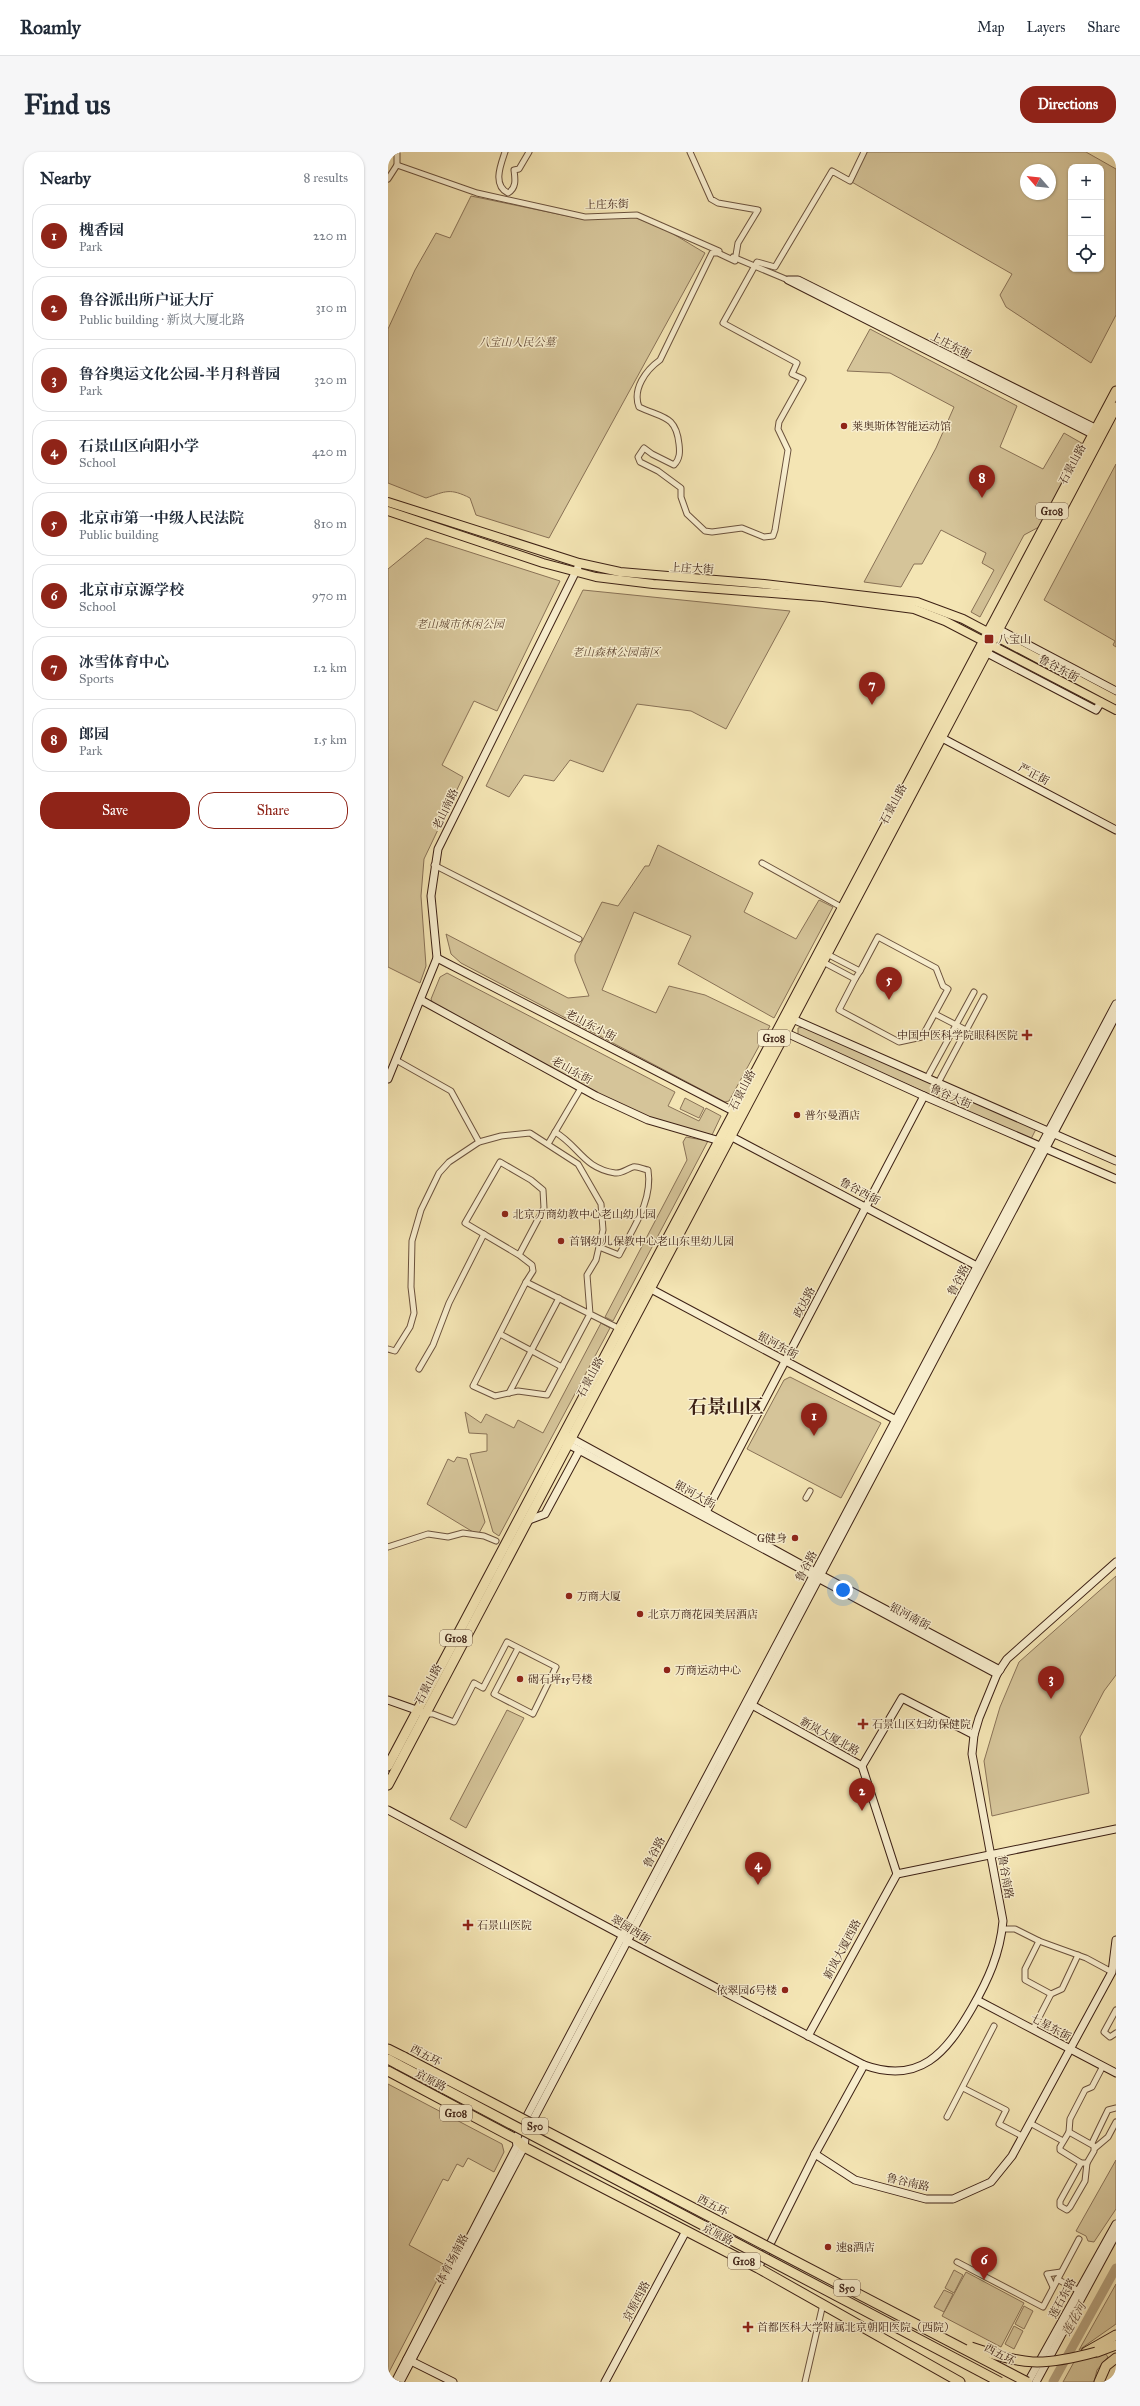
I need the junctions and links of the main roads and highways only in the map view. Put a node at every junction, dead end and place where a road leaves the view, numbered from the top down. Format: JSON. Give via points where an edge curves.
{"nodes":[{"id":1,"x":1116,"y":391,"type":"edge"},
{"id":2,"x":1116,"y":407,"type":"edge"},
{"id":3,"x":1098,"y":433,"type":"junction"},
{"id":4,"x":388,"y":502,"type":"edge"},
{"id":5,"x":388,"y":511,"type":"edge"},
{"id":6,"x":992,"y":637,"type":"junction"},
{"id":7,"x":1116,"y":700,"type":"edge"},
{"id":8,"x":1116,"y":710,"type":"edge"},
{"id":9,"x":789,"y":1017,"type":"junction"},
{"id":10,"x":782,"y":1031,"type":"junction"},
{"id":11,"x":566,"y":1439,"type":"junction"},
{"id":12,"x":421,"y":1712,"type":"junction"},
{"id":13,"x":388,"y":1766,"type":"edge"},
{"id":14,"x":388,"y":1785,"type":"edge"},
{"id":15,"x":388,"y":2049,"type":"edge"},
{"id":16,"x":388,"y":2059,"type":"edge"},
{"id":17,"x":388,"y":2071,"type":"edge"},
{"id":18,"x":388,"y":2077,"type":"edge"},
{"id":19,"x":519,"y":2144,"type":"junction"},
{"id":20,"x":1116,"y":2335,"type":"edge"},
{"id":21,"x":945,"y":2338,"type":"junction"},
{"id":22,"x":1116,"y":2345,"type":"edge"},
{"id":23,"x":1095,"y":2350,"type":"junction"},
{"id":24,"x":940,"y":2351,"type":"junction"},
{"id":25,"x":1116,"y":2358,"type":"edge"},
{"id":26,"x":960,"y":2382,"type":"edge"},
{"id":27,"x":990,"y":2382,"type":"edge"},
{"id":28,"x":1000,"y":2382,"type":"edge"},
{"id":29,"x":1027,"y":2382,"type":"edge"},
{"id":30,"x":1099,"y":2382,"type":"edge"}],
"edges":[{"from":1,"to":3,"type":"highway","name":"石景山路","number":"G108"},
{"from":2,"to":3,"type":"highway","name":"石景山路","number":"G108"},
{"from":3,"to":6,"type":"highway","name":"石景山路","number":"G108"},
{"from":4,"to":6,"type":"main road","name":"上庄大街","via":[[579,563],[652,576],[764,584],[898,598],[935,607]]},
{"from":5,"to":6,"type":"main road","name":"上庄大街","via":[[576,572],[653,584],[823,597],[896,606],[932,615]]},
{"from":6,"to":7,"type":"main road","name":"鲁谷东街"},
{"from":6,"to":8,"type":"main road","name":"鲁谷东街"},
{"from":6,"to":9,"type":"highway","name":"石景山路","number":"G108","via":[[843,908]]},
{"from":6,"to":9,"type":"highway","name":"石景山路","number":"G108","via":[[988,653],[823,962]]},
{"from":9,"to":10,"type":"highway","name":"石景山路","number":"G108"},
{"from":10,"to":11,"type":"highway","name":"石景山路","number":"G108","via":[[720,1140]]},
{"from":10,"to":11,"type":"highway","name":"石景山路","number":"G108","via":[[732,1136],[651,1289]]},
{"from":11,"to":12,"type":"highway","name":"石景山路","number":"G108"},
{"from":11,"to":12,"type":"highway","name":"石景山路","number":"G108","via":[[528,1520]]},
{"from":12,"to":13,"type":"highway","name":"石景山路","number":"G108"},
{"from":12,"to":14,"type":"highway","name":"石景山路","number":"G108"},
{"from":15,"to":21,"type":"highway","name":"西五环","number":"S50","bridge":true},
{"from":16,"to":24,"type":"highway","name":"西五环","number":"S50","bridge":true},
{"from":17,"to":19,"type":"highway","name":"京原路","number":"G108"},
{"from":18,"to":19,"type":"highway","name":"京原路","number":"G108"},
{"from":19,"to":26,"type":"highway","name":"京原路","number":"G108","via":[[758,2268]]},
{"from":20,"to":23,"type":"highway"},
{"from":21,"to":23,"type":"highway","bridge":true,"via":[[1012,2361],[1041,2363],[1070,2359]]},
{"from":21,"to":29,"type":"highway","name":"西五环","number":"S50","bridge":true},
{"from":22,"to":23,"type":"highway"},
{"from":24,"to":27,"type":"highway","bridge":true},
{"from":24,"to":28,"type":"highway","name":"西五环","number":"S50","bridge":true},
{"from":25,"to":30,"type":"highway","via":[[1106,2366]]}]}
